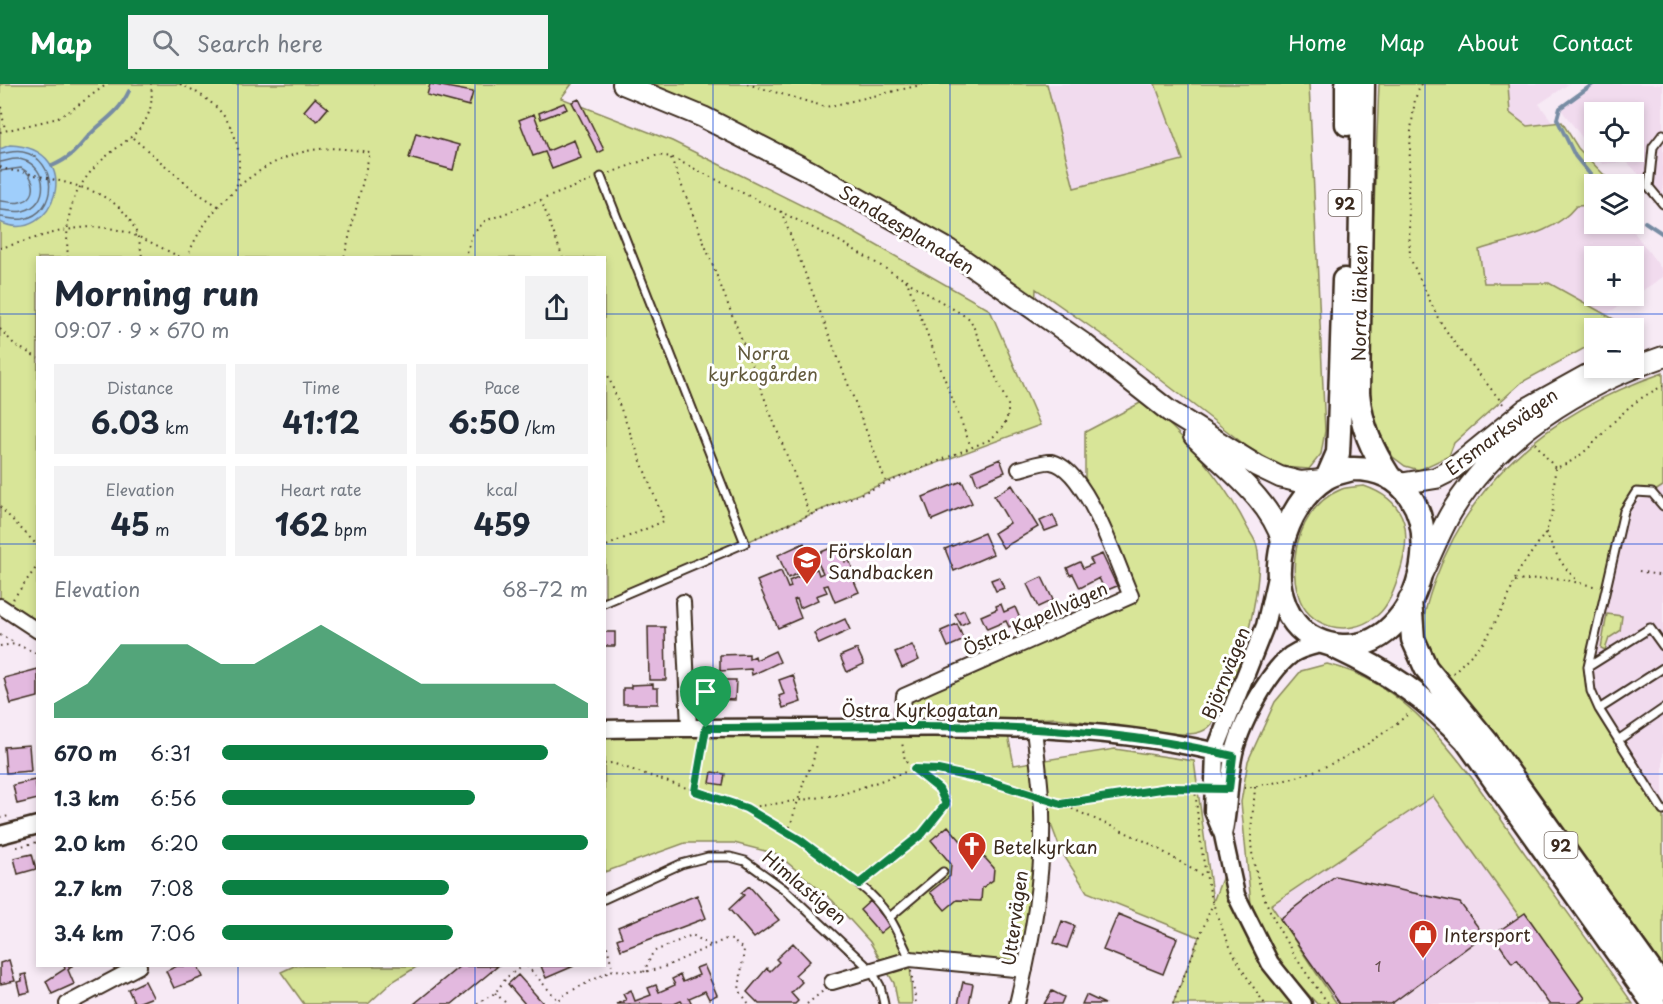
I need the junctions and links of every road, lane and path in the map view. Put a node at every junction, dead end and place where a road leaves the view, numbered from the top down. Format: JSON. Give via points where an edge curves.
{"nodes":[{"id":1,"x":107,"y":84,"type":"edge"},
{"id":2,"x":151,"y":84,"type":"edge"},
{"id":3,"x":180,"y":84,"type":"edge"},
{"id":4,"x":623,"y":84,"type":"edge"},
{"id":5,"x":747,"y":84,"type":"edge"},
{"id":6,"x":925,"y":84,"type":"edge"},
{"id":7,"x":1347,"y":84,"type":"edge"},
{"id":8,"x":1363,"y":84,"type":"edge"},
{"id":9,"x":1421,"y":84,"type":"edge"},
{"id":10,"x":0,"y":101,"type":"edge"},
{"id":11,"x":5,"y":130,"type":"junction"},
{"id":12,"x":0,"y":132,"type":"edge"},
{"id":13,"x":1663,"y":134,"type":"edge"},
{"id":14,"x":133,"y":138,"type":"junction"},
{"id":15,"x":671,"y":157,"type":"junction"},
{"id":16,"x":0,"y":167,"type":"edge"},
{"id":17,"x":601,"y":177,"type":"junction"},
{"id":18,"x":80,"y":188,"type":"junction"},
{"id":19,"x":236,"y":189,"type":"junction"},
{"id":20,"x":541,"y":200,"type":"junction"},
{"id":21,"x":1663,"y":204,"type":"edge"},
{"id":22,"x":218,"y":206,"type":"junction"},
{"id":23,"x":781,"y":211,"type":"junction"},
{"id":24,"x":65,"y":230,"type":"junction"},
{"id":25,"x":140,"y":238,"type":"junction"},
{"id":26,"x":0,"y":248,"type":"edge"},
{"id":27,"x":68,"y":256,"type":"edge"},
{"id":28,"x":142,"y":256,"type":"edge"},
{"id":29,"x":178,"y":256,"type":"edge"},
{"id":30,"x":189,"y":256,"type":"edge"},
{"id":31,"x":344,"y":256,"type":"edge"},
{"id":32,"x":466,"y":256,"type":"edge"},
{"id":33,"x":562,"y":256,"type":"edge"},
{"id":34,"x":906,"y":279,"type":"junction"},
{"id":35,"x":0,"y":329,"type":"edge"},
{"id":36,"x":1663,"y":343,"type":"edge"},
{"id":37,"x":1644,"y":350,"type":"edge"},
{"id":38,"x":36,"y":357,"type":"edge"},
{"id":39,"x":1663,"y":357,"type":"edge"},
{"id":40,"x":606,"y":370,"type":"edge"},
{"id":41,"x":1584,"y":377,"type":"edge"},
{"id":42,"x":1663,"y":386,"type":"edge"},
{"id":43,"x":1506,"y":408,"type":"dead end"},
{"id":44,"x":1169,"y":411,"type":"junction"},
{"id":45,"x":1532,"y":439,"type":"dead end"},
{"id":46,"x":971,"y":447,"type":"junction"},
{"id":47,"x":1555,"y":468,"type":"junction"},
{"id":48,"x":1019,"y":469,"type":"dead end"},
{"id":49,"x":1326,"y":478,"type":"junction"},
{"id":50,"x":1394,"y":481,"type":"junction"},
{"id":51,"x":886,"y":482,"type":"junction"},
{"id":52,"x":1663,"y":506,"type":"edge"},
{"id":53,"x":0,"y":507,"type":"edge"},
{"id":54,"x":810,"y":516,"type":"junction"},
{"id":55,"x":1546,"y":532,"type":"junction"},
{"id":56,"x":745,"y":543,"type":"junction"},
{"id":57,"x":36,"y":544,"type":"edge"},
{"id":58,"x":606,"y":545,"type":"edge"},
{"id":59,"x":1281,"y":552,"type":"junction"},
{"id":60,"x":36,"y":567,"type":"edge"},
{"id":61,"x":1663,"y":568,"type":"edge"},
{"id":62,"x":1639,"y":571,"type":"dead end"},
{"id":63,"x":1515,"y":581,"type":"junction"},
{"id":64,"x":1578,"y":581,"type":"junction"},
{"id":65,"x":1606,"y":590,"type":"junction"},
{"id":66,"x":1414,"y":591,"type":"junction"},
{"id":67,"x":606,"y":602,"type":"edge"},
{"id":68,"x":683,"y":602,"type":"dead end"},
{"id":69,"x":3,"y":608,"type":"edge"},
{"id":70,"x":36,"y":630,"type":"edge"},
{"id":71,"x":0,"y":635,"type":"edge"},
{"id":72,"x":16,"y":644,"type":"junction"},
{"id":73,"x":1328,"y":644,"type":"junction"},
{"id":74,"x":0,"y":646,"type":"edge"},
{"id":75,"x":1663,"y":646,"type":"edge"},
{"id":76,"x":36,"y":653,"type":"edge"},
{"id":77,"x":1588,"y":667,"type":"junction"},
{"id":78,"x":1663,"y":668,"type":"edge"},
{"id":79,"x":1449,"y":677,"type":"dead end"},
{"id":80,"x":1663,"y":709,"type":"edge"},
{"id":81,"x":1599,"y":710,"type":"junction"},
{"id":82,"x":1413,"y":711,"type":"dead end"},
{"id":83,"x":689,"y":727,"type":"junction"},
{"id":84,"x":706,"y":728,"type":"junction"},
{"id":85,"x":816,"y":728,"type":"junction"},
{"id":86,"x":901,"y":728,"type":"junction"},
{"id":87,"x":606,"y":729,"type":"edge"},
{"id":88,"x":1034,"y":729,"type":"junction"},
{"id":89,"x":1618,"y":740,"type":"junction"},
{"id":90,"x":1215,"y":751,"type":"junction"},
{"id":91,"x":1233,"y":756,"type":"junction"},
{"id":92,"x":606,"y":764,"type":"edge"},
{"id":93,"x":914,"y":769,"type":"junction"},
{"id":94,"x":1255,"y":787,"type":"junction"},
{"id":95,"x":1195,"y":788,"type":"junction"},
{"id":96,"x":1221,"y":788,"type":"junction"},
{"id":97,"x":695,"y":791,"type":"junction"},
{"id":98,"x":1041,"y":796,"type":"junction"},
{"id":99,"x":796,"y":802,"type":"junction"},
{"id":100,"x":1061,"y":804,"type":"junction"},
{"id":101,"x":746,"y":808,"type":"junction"},
{"id":102,"x":1663,"y":811,"type":"edge"},
{"id":103,"x":36,"y":826,"type":"edge"},
{"id":104,"x":788,"y":833,"type":"junction"},
{"id":105,"x":0,"y":835,"type":"edge"},
{"id":106,"x":943,"y":873,"type":"dead end"},
{"id":107,"x":1206,"y":878,"type":"junction"},
{"id":108,"x":859,"y":884,"type":"junction"},
{"id":109,"x":606,"y":898,"type":"edge"},
{"id":110,"x":1213,"y":903,"type":"junction"},
{"id":111,"x":891,"y":916,"type":"junction"},
{"id":112,"x":606,"y":943,"type":"edge"},
{"id":113,"x":712,"y":946,"type":"junction"},
{"id":114,"x":910,"y":959,"type":"junction"},
{"id":115,"x":137,"y":967,"type":"edge"},
{"id":116,"x":520,"y":967,"type":"edge"},
{"id":117,"x":528,"y":967,"type":"edge"},
{"id":118,"x":613,"y":970,"type":"junction"},
{"id":119,"x":871,"y":970,"type":"junction"},
{"id":120,"x":1025,"y":970,"type":"junction"},
{"id":121,"x":644,"y":972,"type":"junction"},
{"id":122,"x":832,"y":982,"type":"joint"},
{"id":123,"x":1663,"y":988,"type":"edge"},
{"id":124,"x":495,"y":993,"type":"junction"},
{"id":125,"x":557,"y":1000,"type":"junction"},
{"id":126,"x":67,"y":1004,"type":"edge"},
{"id":127,"x":477,"y":1004,"type":"edge"},
{"id":128,"x":507,"y":1004,"type":"edge"},
{"id":129,"x":555,"y":1004,"type":"edge"},
{"id":130,"x":749,"y":1004,"type":"edge"},
{"id":131,"x":807,"y":1004,"type":"edge"},
{"id":132,"x":884,"y":1004,"type":"edge"},
{"id":133,"x":916,"y":1004,"type":"edge"},
{"id":134,"x":1017,"y":1004,"type":"edge"},
{"id":135,"x":1173,"y":1004,"type":"edge"},
{"id":136,"x":1265,"y":1004,"type":"edge"},
{"id":137,"x":1303,"y":1004,"type":"edge"},
{"id":138,"x":1329,"y":1004,"type":"edge"},
{"id":139,"x":1654,"y":1004,"type":"edge"}],
"edges":[{"from":1,"to":11,"type":"path","via":[[70,111]]},
{"from":2,"to":14,"type":"path","via":[[151,108]]},
{"from":3,"to":19,"type":"path","via":[[222,113],[233,130],[241,167]]},
{"from":4,"to":44,"type":"main road","name":"Sandaesplanaden","via":[[703,117],[949,250],[1084,344]]},
{"from":5,"to":6,"type":"path","via":[[826,107]]},
{"from":7,"to":49,"type":"highway","name":"Norra länken","number":"92","via":[[1338,453]]},
{"from":8,"to":50,"type":"highway","name":"Norra länken","number":"92","via":[[1358,393],[1368,441]]},
{"from":9,"to":43,"type":"path","via":[[1411,130],[1410,258],[1438,318]]},
{"from":10,"to":11,"type":"path"},
{"from":11,"to":12,"type":"path"},
{"from":13,"to":21,"type":"lane","via":[[1653,147],[1649,187]]},
{"from":14,"to":18,"type":"path","via":[[104,158]]},
{"from":14,"to":22,"type":"path"},
{"from":15,"to":17,"type":"path","via":[[658,155]]},
{"from":15,"to":23,"type":"path"},
{"from":15,"to":54,"type":"path"},
{"from":16,"to":18,"type":"path"},
{"from":17,"to":20,"type":"path"},
{"from":17,"to":56,"type":"lane"},
{"from":18,"to":24,"type":"path"},
{"from":18,"to":25,"type":"path","via":[[117,203]]},
{"from":19,"to":22,"type":"path"},
{"from":19,"to":31,"type":"path","via":[[267,167],[295,155],[320,149],[370,152]]},
{"from":20,"to":32,"type":"path","via":[[485,221],[472,235]]},
{"from":20,"to":33,"type":"path"},
{"from":22,"to":30,"type":"path","via":[[195,238]]},
{"from":23,"to":34,"type":"path"},
{"from":23,"to":51,"type":"path"},
{"from":24,"to":25,"type":"path","via":[[97,226]]},
{"from":24,"to":26,"type":"path"},
{"from":24,"to":27,"type":"path"},
{"from":25,"to":28,"type":"path"},
{"from":25,"to":29,"type":"path"},
{"from":34,"to":46,"type":"path"},
{"from":34,"to":46,"type":"path","via":[[970,319],[1008,405],[1008,417],[1001,430]]},
{"from":35,"to":38,"type":"path","via":[[15,345]]},
{"from":36,"to":37,"type":"main road"},
{"from":39,"to":66,"type":"main road","name":"Ersmarksvägen","via":[[1583,392],[1511,443],[1453,509]]},
{"from":40,"to":58,"type":"path","via":[[664,521]]},
{"from":41,"to":50,"type":"main road","name":"Ersmarksvägen","via":[[1526,409],[1450,471],[1436,477]]},
{"from":42,"to":47,"type":"path","via":[[1623,412],[1591,447]]},
{"from":44,"to":49,"type":"main road","name":"Sandaesplanaden","via":[[1280,477],[1310,483]]},
{"from":44,"to":59,"type":"main road","name":"Sandaesplanaden","via":[[1274,519]]},
{"from":45,"to":47,"type":"path"},
{"from":46,"to":51,"type":"path"},
{"from":47,"to":55,"type":"path","via":[[1553,510]]},
{"from":48,"to":86,"type":"street","name":"Östra Kapellvägen","via":[[1051,462],[1070,471],[1085,489],[1131,596],[904,696]]},
{"from":49,"to":50,"type":"highway","via":[[1362,469]]},
{"from":49,"to":59,"type":"highway","via":[[1296,510]]},
{"from":50,"to":66,"type":"highway","via":[[1414,501],[1424,530],[1424,556]]},
{"from":51,"to":54,"type":"path"},
{"from":52,"to":65,"type":"lane","via":[[1652,493],[1636,492],[1624,511]]},
{"from":53,"to":57,"type":"path"},
{"from":54,"to":56,"type":"path"},
{"from":55,"to":63,"type":"path"},
{"from":55,"to":64,"type":"path","via":[[1566,571]]},
{"from":56,"to":67,"type":"lane"},
{"from":59,"to":73,"type":"highway","via":[[1280,585],[1286,610],[1305,633]]},
{"from":59,"to":90,"type":"street","name":"Björnvägen","via":[[1265,626]]},
{"from":60,"to":69,"type":"path"},
{"from":61,"to":62,"type":"path","via":[[1662,576]]},
{"from":63,"to":64,"type":"path"},
{"from":63,"to":79,"type":"path","via":[[1485,641]]},
{"from":64,"to":65,"type":"path"},
{"from":65,"to":77,"type":"lane"},
{"from":66,"to":73,"type":"highway","via":[[1398,619],[1376,639],[1363,644]]},
{"from":66,"to":123,"type":"highway","number":"92","via":[[1413,639],[1426,668],[1486,741]]},
{"from":68,"to":83,"type":"street"},
{"from":69,"to":70,"type":"street"},
{"from":71,"to":72,"type":"path"},
{"from":72,"to":74,"type":"path"},
{"from":72,"to":76,"type":"path"},
{"from":73,"to":91,"type":"street","name":"Björnvägen","via":[[1298,651],[1282,663],[1257,700]]},
{"from":73,"to":139,"type":"highway","number":"92","via":[[1406,684],[1466,740]]},
{"from":75,"to":77,"type":"lane","via":[[1650,628]]},
{"from":77,"to":81,"type":"lane","via":[[1591,692]]},
{"from":78,"to":81,"type":"lane"},
{"from":80,"to":89,"type":"lane"},
{"from":81,"to":89,"type":"lane"},
{"from":82,"to":94,"type":"path","via":[[1356,753],[1322,770]]},
{"from":83,"to":84,"type":"street","name":"Östra Kyrkogatan"},
{"from":83,"to":87,"type":"street","name":"Östra Kyrkogatan"},
{"from":84,"to":85,"type":"street","name":"Östra Kyrkogatan"},
{"from":84,"to":97,"type":"path"},
{"from":85,"to":86,"type":"street","name":"Östra Kyrkogatan"},
{"from":85,"to":99,"type":"path","via":[[816,751]]},
{"from":86,"to":88,"type":"street","name":"Östra Kyrkogatan"},
{"from":86,"to":93,"type":"path","via":[[905,761]]},
{"from":88,"to":90,"type":"street","name":"Östra Kyrkogatan","via":[[1096,732]]},
{"from":88,"to":98,"type":"street","name":"Uttervägen"},
{"from":89,"to":102,"type":"lane"},
{"from":90,"to":91,"type":"street","name":"Östra Kyrkogatan"},
{"from":90,"to":96,"type":"street","name":"Björnvägen"},
{"from":91,"to":96,"type":"street","name":"Björnvägen"},
{"from":92,"to":97,"type":"path"},
{"from":93,"to":98,"type":"path","via":[[938,770]]},
{"from":93,"to":99,"type":"path","via":[[843,794]]},
{"from":93,"to":108,"type":"path","via":[[939,789],[946,804],[922,834]]},
{"from":94,"to":96,"type":"path"},
{"from":94,"to":138,"type":"path","via":[[1252,852],[1267,907]]},
{"from":95,"to":96,"type":"path"},
{"from":95,"to":100,"type":"path","via":[[1168,788]]},
{"from":95,"to":107,"type":"path"},
{"from":96,"to":137,"type":"street","name":"Björnvägen","via":[[1229,809],[1223,835],[1236,895],[1270,963]]},
{"from":97,"to":101,"type":"path"},
{"from":98,"to":100,"type":"path"},
{"from":98,"to":120,"type":"street","name":"Uttervägen","via":[[1037,896]]},
{"from":99,"to":101,"type":"path"},
{"from":99,"to":104,"type":"path"},
{"from":100,"to":107,"type":"path","via":[[1147,842]]},
{"from":101,"to":104,"type":"path"},
{"from":103,"to":105,"type":"street"},
{"from":104,"to":108,"type":"path"},
{"from":106,"to":111,"type":"lane"},
{"from":107,"to":110,"type":"path"},
{"from":108,"to":111,"type":"lane"},
{"from":109,"to":119,"type":"lane","name":"Himlastigen","via":[[681,864],[708,857],[745,861],[784,889]]},
{"from":110,"to":135,"type":"path"},
{"from":110,"to":136,"type":"path","via":[[1219,927]]},
{"from":111,"to":114,"type":"lane"},
{"from":112,"to":118,"type":"path"},
{"from":113,"to":121,"type":"path"},
{"from":113,"to":121,"type":"path","via":[[692,934],[653,952]]},
{"from":113,"to":130,"type":"path","via":[[732,940],[744,950],[739,990]]},
{"from":114,"to":119,"type":"street"},
{"from":114,"to":120,"type":"street"},
{"from":114,"to":133,"type":"path"},
{"from":115,"to":126,"type":"street"},
{"from":116,"to":124,"type":"path","via":[[507,976]]},
{"from":117,"to":125,"type":"path"},
{"from":118,"to":121,"type":"path"},
{"from":118,"to":125,"type":"path"},
{"from":119,"to":122,"type":"street"},
{"from":119,"to":132,"type":"lane","name":"Himlastigen"},
{"from":120,"to":134,"type":"street","name":"Uttervägen"},
{"from":122,"to":131,"type":"path"},
{"from":124,"to":127,"type":"path"},
{"from":124,"to":128,"type":"path"},
{"from":125,"to":129,"type":"path"}]}
